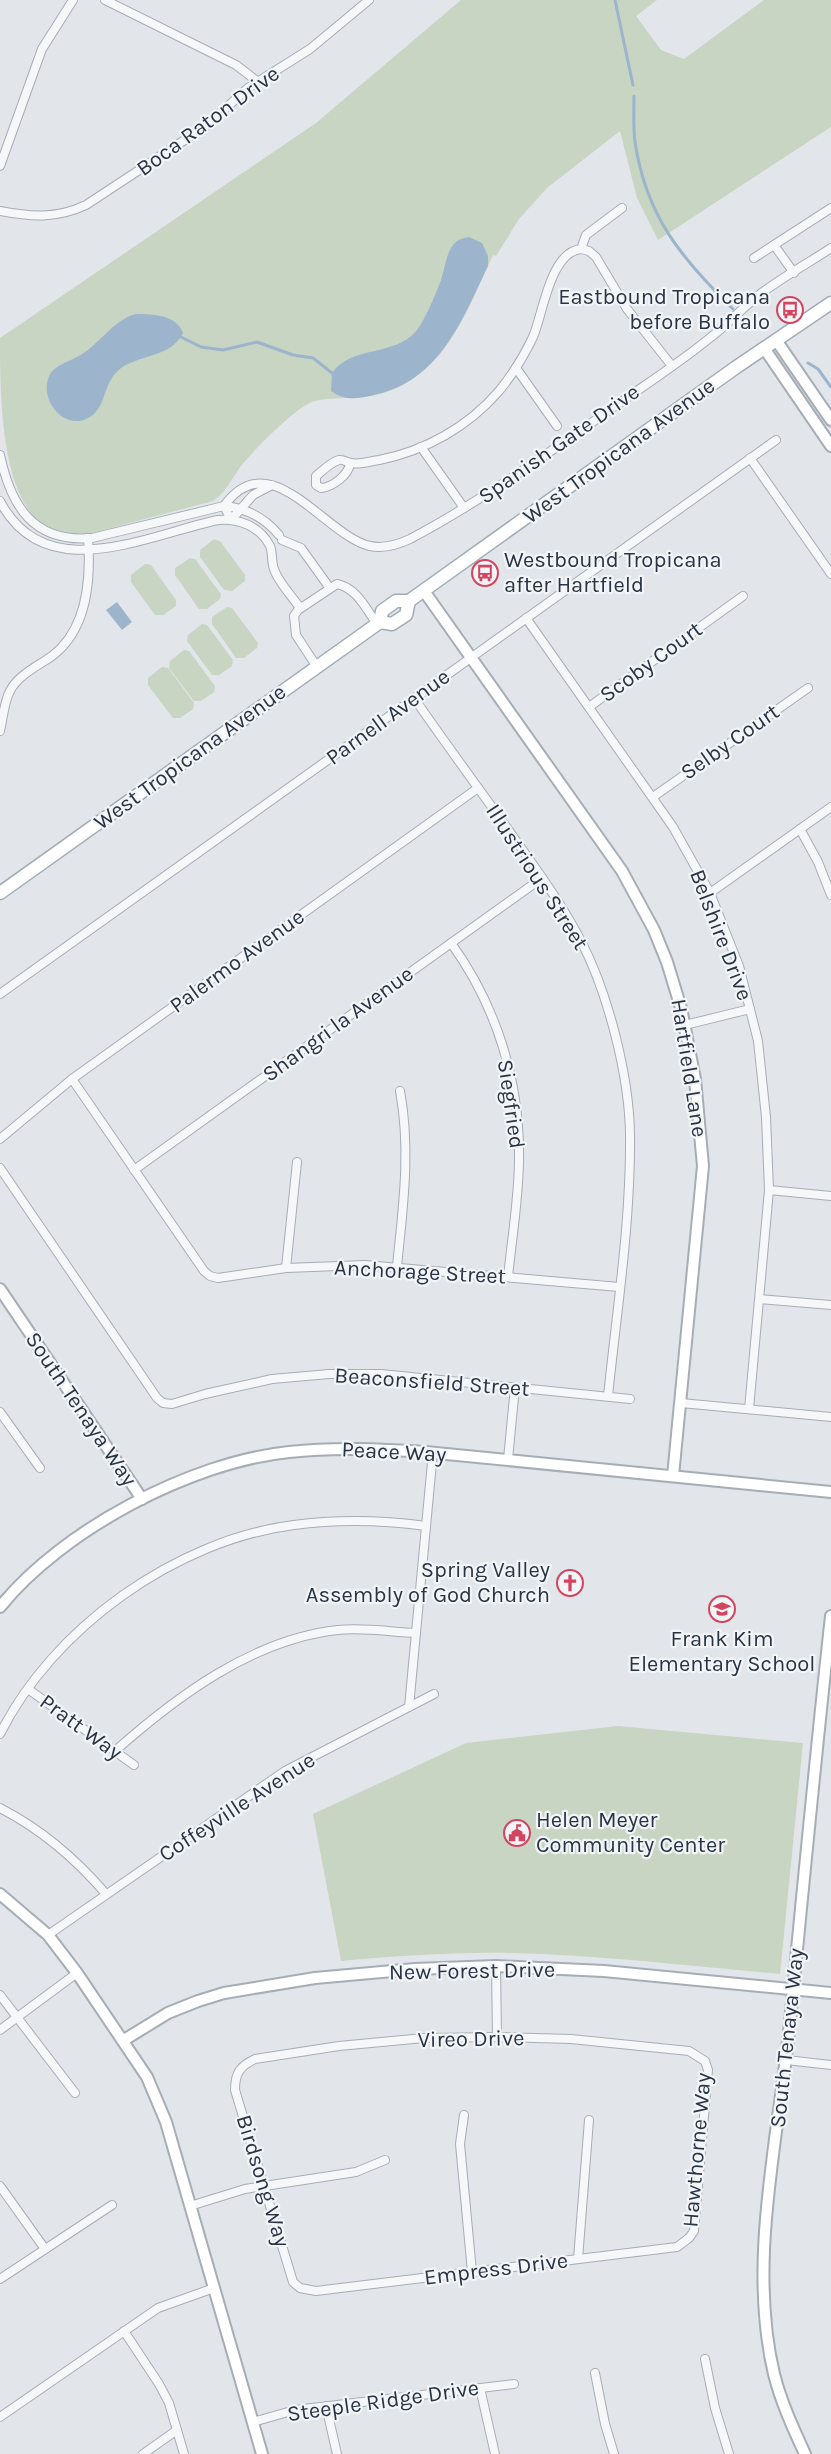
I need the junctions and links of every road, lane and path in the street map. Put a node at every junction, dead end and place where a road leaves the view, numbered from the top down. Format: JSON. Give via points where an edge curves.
{"nodes":[{"id":1,"x":74,"y":0,"type":"edge"},
{"id":2,"x":105,"y":0,"type":"edge"},
{"id":3,"x":369,"y":0,"type":"edge"},
{"id":4,"x":256,"y":81,"type":"junction"},
{"id":5,"x":0,"y":166,"type":"edge"},
{"id":6,"x":621,"y":207,"type":"dead end"},
{"id":7,"x":831,"y":208,"type":"edge"},
{"id":8,"x":0,"y":211,"type":"edge"},
{"id":9,"x":774,"y":245,"type":"junction"},
{"id":10,"x":831,"y":248,"type":"edge"},
{"id":11,"x":581,"y":249,"type":"junction"},
{"id":12,"x":754,"y":258,"type":"dead end"},
{"id":13,"x":794,"y":273,"type":"junction"},
{"id":14,"x":831,"y":303,"type":"edge"},
{"id":15,"x":776,"y":340,"type":"junction"},
{"id":16,"x":764,"y":348,"type":"junction"},
{"id":17,"x":672,"y":366,"type":"junction"},
{"id":18,"x":516,"y":368,"type":"junction"},
{"id":19,"x":831,"y":420,"type":"edge"},
{"id":20,"x":557,"y":426,"type":"dead end"},
{"id":21,"x":776,"y":440,"type":"dead end"},
{"id":22,"x":831,"y":446,"type":"edge"},
{"id":23,"x":421,"y":447,"type":"junction"},
{"id":24,"x":0,"y":455,"type":"edge"},
{"id":25,"x":750,"y":458,"type":"junction"},
{"id":26,"x":350,"y":464,"type":"junction"},
{"id":27,"x":272,"y":485,"type":"junction"},
{"id":28,"x":0,"y":501,"type":"edge"},
{"id":29,"x":224,"y":506,"type":"junction"},
{"id":30,"x":241,"y":508,"type":"junction"},
{"id":31,"x":464,"y":508,"type":"junction"},
{"id":32,"x":231,"y":520,"type":"junction"},
{"id":33,"x":88,"y":538,"type":"junction"},
{"id":34,"x":89,"y":551,"type":"junction"},
{"id":35,"x":831,"y":574,"type":"edge"},
{"id":36,"x":329,"y":587,"type":"junction"},
{"id":37,"x":424,"y":591,"type":"junction"},
{"id":38,"x":743,"y":596,"type":"dead end"},
{"id":39,"x":300,"y":608,"type":"junction"},
{"id":40,"x":526,"y":618,"type":"junction"},
{"id":41,"x":379,"y":623,"type":"junction"},
{"id":42,"x":471,"y":657,"type":"junction"},
{"id":43,"x":317,"y":667,"type":"junction"},
{"id":44,"x":808,"y":688,"type":"dead end"},
{"id":45,"x":414,"y":698,"type":"junction"},
{"id":46,"x":589,"y":707,"type":"junction"},
{"id":47,"x":0,"y":731,"type":"edge"},
{"id":48,"x":478,"y":788,"type":"junction"},
{"id":49,"x":653,"y":797,"type":"junction"},
{"id":50,"x":831,"y":807,"type":"edge"},
{"id":51,"x":800,"y":829,"type":"junction"},
{"id":52,"x":542,"y":878,"type":"junction"},
{"id":53,"x":0,"y":893,"type":"edge"},
{"id":54,"x":710,"y":893,"type":"junction"},
{"id":55,"x":831,"y":895,"type":"edge"},
{"id":56,"x":451,"y":943,"type":"junction"},
{"id":57,"x":0,"y":994,"type":"edge"},
{"id":58,"x":750,"y":1009,"type":"junction"},
{"id":59,"x":685,"y":1025,"type":"junction"},
{"id":60,"x":72,"y":1079,"type":"junction"},
{"id":61,"x":400,"y":1091,"type":"dead end"},
{"id":62,"x":0,"y":1139,"type":"edge"},
{"id":63,"x":297,"y":1162,"type":"dead end"},
{"id":64,"x":0,"y":1168,"type":"edge"},
{"id":65,"x":135,"y":1170,"type":"junction"},
{"id":66,"x":769,"y":1190,"type":"junction"},
{"id":67,"x":831,"y":1196,"type":"edge"},
{"id":68,"x":397,"y":1266,"type":"junction"},
{"id":69,"x":286,"y":1268,"type":"junction"},
{"id":70,"x":508,"y":1277,"type":"junction"},
{"id":71,"x":619,"y":1287,"type":"junction"},
{"id":72,"x":0,"y":1289,"type":"edge"},
{"id":73,"x":760,"y":1299,"type":"junction"},
{"id":74,"x":831,"y":1305,"type":"edge"},
{"id":75,"x":515,"y":1387,"type":"junction"},
{"id":76,"x":608,"y":1396,"type":"junction"},
{"id":77,"x":630,"y":1399,"type":"dead end"},
{"id":78,"x":681,"y":1403,"type":"junction"},
{"id":79,"x":749,"y":1409,"type":"junction"},
{"id":80,"x":0,"y":1412,"type":"edge"},
{"id":81,"x":831,"y":1417,"type":"edge"},
{"id":82,"x":433,"y":1452,"type":"junction"},
{"id":83,"x":508,"y":1460,"type":"junction"},
{"id":84,"x":40,"y":1468,"type":"dead end"},
{"id":85,"x":673,"y":1476,"type":"junction"},
{"id":86,"x":831,"y":1492,"type":"edge"},
{"id":87,"x":142,"y":1499,"type":"junction"},
{"id":88,"x":426,"y":1526,"type":"junction"},
{"id":89,"x":2,"y":1600,"type":"edge"},
{"id":90,"x":831,"y":1616,"type":"edge"},
{"id":91,"x":416,"y":1634,"type":"junction"},
{"id":92,"x":28,"y":1689,"type":"junction"},
{"id":93,"x":434,"y":1694,"type":"dead end"},
{"id":94,"x":409,"y":1707,"type":"junction"},
{"id":95,"x":0,"y":1734,"type":"edge"},
{"id":96,"x":115,"y":1751,"type":"junction"},
{"id":97,"x":134,"y":1765,"type":"dead end"},
{"id":98,"x":0,"y":1808,"type":"edge"},
{"id":99,"x":0,"y":1894,"type":"edge"},
{"id":100,"x":106,"y":1894,"type":"junction"},
{"id":101,"x":48,"y":1935,"type":"junction"},
{"id":102,"x":496,"y":1966,"type":"junction"},
{"id":103,"x":77,"y":1973,"type":"junction"},
{"id":104,"x":793,"y":1989,"type":"junction"},
{"id":105,"x":831,"y":1993,"type":"edge"},
{"id":106,"x":0,"y":1995,"type":"edge"},
{"id":107,"x":18,"y":2017,"type":"junction"},
{"id":108,"x":0,"y":2030,"type":"edge"},
{"id":109,"x":496,"y":2037,"type":"junction"},
{"id":110,"x":124,"y":2040,"type":"junction"},
{"id":111,"x":786,"y":2060,"type":"junction"},
{"id":112,"x":705,"y":2061,"type":"joint"},
{"id":113,"x":831,"y":2064,"type":"edge"},
{"id":114,"x":238,"y":2071,"type":"joint"},
{"id":115,"x":75,"y":2093,"type":"dead end"},
{"id":116,"x":464,"y":2115,"type":"dead end"},
{"id":117,"x":589,"y":2120,"type":"dead end"},
{"id":118,"x":385,"y":2160,"type":"dead end"},
{"id":119,"x":263,"y":2185,"type":"junction"},
{"id":120,"x":0,"y":2186,"type":"edge"},
{"id":121,"x":112,"y":2205,"type":"dead end"},
{"id":122,"x":190,"y":2206,"type":"junction"},
{"id":123,"x":689,"y":2238,"type":"joint"},
{"id":124,"x":45,"y":2249,"type":"junction"},
{"id":125,"x":578,"y":2259,"type":"junction"},
{"id":126,"x":472,"y":2272,"type":"junction"},
{"id":127,"x":0,"y":2279,"type":"edge"},
{"id":128,"x":214,"y":2288,"type":"junction"},
{"id":129,"x":300,"y":2288,"type":"joint"},
{"id":130,"x":124,"y":2331,"type":"junction"},
{"id":131,"x":705,"y":2359,"type":"dead end"},
{"id":132,"x":595,"y":2373,"type":"dead end"},
{"id":133,"x":514,"y":2384,"type":"dead end"},
{"id":134,"x":480,"y":2388,"type":"junction"},
{"id":135,"x":326,"y":2406,"type":"junction"},
{"id":136,"x":0,"y":2417,"type":"edge"},
{"id":137,"x":253,"y":2422,"type":"junction"},
{"id":138,"x":177,"y":2430,"type":"junction"},
{"id":139,"x":143,"y":2454,"type":"edge"},
{"id":140,"x":184,"y":2454,"type":"edge"},
{"id":141,"x":262,"y":2454,"type":"edge"},
{"id":142,"x":338,"y":2454,"type":"edge"},
{"id":143,"x":495,"y":2454,"type":"edge"},
{"id":144,"x":614,"y":2454,"type":"edge"},
{"id":145,"x":729,"y":2454,"type":"edge"},
{"id":146,"x":805,"y":2454,"type":"edge"}],
"edges":[{"from":1,"to":5,"type":"street","via":[[42,49]]},
{"from":2,"to":4,"type":"street","via":[[236,65]]},
{"from":3,"to":4,"type":"street","name":"Boca Raton Drive","via":[[310,49]]},
{"from":4,"to":8,"type":"street","name":"Boca Raton Drive","via":[[206,126],[86,206],[42,217]]},
{"from":6,"to":11,"type":"street","via":[[586,235]]},
{"from":7,"to":9,"type":"street"},
{"from":9,"to":12,"type":"street"},
{"from":9,"to":13,"type":"street"},
{"from":10,"to":13,"type":"street","name":"Spanish Gate Drive"},
{"from":11,"to":17,"type":"street","via":[[596,257],[627,309]]},
{"from":11,"to":18,"type":"street","via":[[566,256],[551,280],[533,336]]},
{"from":13,"to":17,"type":"street","name":"Spanish Gate Drive","via":[[760,294]]},
{"from":14,"to":15,"type":"main road","name":"West Tropicana Avenue"},
{"from":15,"to":16,"type":"main road","name":"West Tropicana Avenue"},
{"from":15,"to":19,"type":"street"},
{"from":16,"to":22,"type":"street"},
{"from":16,"to":37,"type":"main road","name":"West Tropicana Avenue"},
{"from":17,"to":31,"type":"street","name":"Spanish Gate Drive"},
{"from":18,"to":20,"type":"street"},
{"from":18,"to":23,"type":"street","via":[[476,414]]},
{"from":21,"to":25,"type":"street","name":"Parnell Avenue"},
{"from":23,"to":26,"type":"street","via":[[391,458]]},
{"from":23,"to":31,"type":"street"},
{"from":24,"to":33,"type":"street","via":[[9,489],[24,514],[56,534]]},
{"from":25,"to":35,"type":"street"},
{"from":25,"to":40,"type":"street","name":"Parnell Avenue"},
{"from":26,"to":26,"type":"street","via":[[348,472],[327,487],[316,485],[316,476],[336,461]]},
{"from":27,"to":29,"type":"street","via":[[244,489]]},
{"from":27,"to":30,"type":"street"},
{"from":27,"to":31,"type":"street","name":"Spanish Gate Drive","via":[[286,490],[372,547],[402,543]]},
{"from":28,"to":34,"type":"street","via":[[15,523],[32,537],[62,549]]},
{"from":29,"to":30,"type":"street"},
{"from":29,"to":32,"type":"street"},
{"from":29,"to":33,"type":"street"},
{"from":30,"to":32,"type":"street"},
{"from":30,"to":36,"type":"street","via":[[259,516],[281,538],[301,548]]},
{"from":32,"to":34,"type":"street"},
{"from":32,"to":39,"type":"street","via":[[252,527],[263,537],[270,547],[275,572]]},
{"from":33,"to":34,"type":"street"},
{"from":34,"to":47,"type":"street","via":[[87,591],[74,632],[60,650],[15,683],[7,698]]},
{"from":36,"to":39,"type":"street"},
{"from":36,"to":41,"type":"street","via":[[340,585],[351,591]]},
{"from":37,"to":41,"type":"main road","name":"West Tropicana Avenue","via":[[409,601],[396,601],[382,611]]},
{"from":37,"to":42,"type":"street","name":"Hartfield Lane"},
{"from":38,"to":46,"type":"street","name":"Scoby Court"},
{"from":39,"to":43,"type":"street","via":[[293,619],[296,635]]},
{"from":40,"to":42,"type":"street","name":"Parnell Avenue"},
{"from":40,"to":46,"type":"street","name":"Belshire Drive"},
{"from":41,"to":43,"type":"main road","name":"West Tropicana Avenue"},
{"from":42,"to":45,"type":"street","name":"Parnell Avenue"},
{"from":42,"to":59,"type":"street","name":"Hartfield Lane","via":[[622,872],[654,930]]},
{"from":43,"to":53,"type":"main road","name":"West Tropicana Avenue"},
{"from":44,"to":49,"type":"street","name":"Selby Court"},
{"from":45,"to":48,"type":"street","name":"Illustrious Street"},
{"from":45,"to":57,"type":"street","name":"Parnell Avenue"},
{"from":46,"to":49,"type":"street","name":"Belshire Drive"},
{"from":48,"to":52,"type":"street","name":"Illustrious Street"},
{"from":48,"to":60,"type":"street","name":"Palermo Avenue"},
{"from":49,"to":54,"type":"street","name":"Belshire Drive"},
{"from":50,"to":51,"type":"street"},
{"from":51,"to":54,"type":"street"},
{"from":51,"to":55,"type":"street"},
{"from":52,"to":56,"type":"street","name":"Shangri la Avenue"},
{"from":52,"to":71,"type":"street","name":"Illustrious Street","via":[[593,967],[621,1058],[630,1132]]},
{"from":54,"to":58,"type":"street","name":"Belshire Drive"},
{"from":56,"to":65,"type":"street","name":"Shangri la Avenue"},
{"from":56,"to":70,"type":"street","name":"Siegfried","via":[[486,999],[508,1060],[519,1133]]},
{"from":58,"to":59,"type":"street"},
{"from":58,"to":66,"type":"street","name":"Belshire Drive","via":[[758,1041],[765,1106]]},
{"from":59,"to":78,"type":"street","name":"Hartfield Lane","via":[[695,1079],[703,1166]]},
{"from":60,"to":62,"type":"street","name":"Palermo Avenue"},
{"from":60,"to":65,"type":"street","name":"Anchorage Street"},
{"from":61,"to":68,"type":"street","via":[[407,1161]]},
{"from":63,"to":69,"type":"street"},
{"from":64,"to":75,"type":"street","name":"Beaconsfield Street","via":[[163,1402],[172,1404],[272,1379],[329,1374],[381,1374]]},
{"from":65,"to":69,"type":"street","name":"Anchorage Street","via":[[210,1276]]},
{"from":66,"to":67,"type":"street"},
{"from":66,"to":73,"type":"street","name":"Belshire Drive"},
{"from":68,"to":69,"type":"street","name":"Anchorage Street"},
{"from":68,"to":70,"type":"street","name":"Anchorage Street"},
{"from":70,"to":71,"type":"street","name":"Anchorage Street"},
{"from":71,"to":76,"type":"street","name":"Illustrious Street"},
{"from":72,"to":87,"type":"street","name":"South Tenaya Way"},
{"from":73,"to":74,"type":"street"},
{"from":73,"to":79,"type":"street","name":"Belshire Drive"},
{"from":75,"to":76,"type":"street","name":"Beaconsfield Street"},
{"from":75,"to":83,"type":"street"},
{"from":76,"to":77,"type":"street","name":"Beaconsfield Street"},
{"from":78,"to":79,"type":"street"},
{"from":78,"to":85,"type":"street","name":"Hartfield Lane"},
{"from":79,"to":81,"type":"street"},
{"from":80,"to":84,"type":"street"},
{"from":82,"to":83,"type":"street","name":"Peace Way"},
{"from":82,"to":87,"type":"street","name":"Peace Way","via":[[359,1447],[287,1452],[193,1475]]},
{"from":82,"to":88,"type":"street"},
{"from":83,"to":85,"type":"street","name":"Peace Way"},
{"from":85,"to":86,"type":"street","name":"Peace Way"},
{"from":87,"to":89,"type":"street","name":"Peace Way","via":[[66,1545]]},
{"from":88,"to":91,"type":"street"},
{"from":88,"to":92,"type":"street","via":[[340,1520],[292,1525],[204,1550],[132,1588],[91,1619],[54,1655]]},
{"from":90,"to":104,"type":"street","name":"South Tenaya Way"},
{"from":91,"to":94,"type":"street"},
{"from":91,"to":96,"type":"street","via":[[340,1630],[310,1634],[273,1647],[198,1685]]},
{"from":92,"to":95,"type":"street"},
{"from":92,"to":96,"type":"street","name":"Pratt Way"},
{"from":93,"to":94,"type":"street","name":"Coffeyville Avenue"},
{"from":94,"to":100,"type":"street","name":"Coffeyville Avenue","via":[[285,1771]]},
{"from":96,"to":97,"type":"street","name":"Pratt Way"},
{"from":98,"to":100,"type":"street","via":[[53,1841]]},
{"from":99,"to":101,"type":"street"},
{"from":100,"to":101,"type":"street","name":"Coffeyville Avenue"},
{"from":101,"to":103,"type":"street"},
{"from":102,"to":104,"type":"street","name":"New Forest Drive","via":[[604,1971]]},
{"from":102,"to":109,"type":"street"},
{"from":102,"to":110,"type":"street","name":"New Forest Drive","via":[[322,1977],[224,1993],[168,2013]]},
{"from":103,"to":107,"type":"street"},
{"from":103,"to":110,"type":"street"},
{"from":104,"to":105,"type":"street","name":"New Forest Drive"},
{"from":104,"to":111,"type":"street","name":"South Tenaya Way"},
{"from":106,"to":107,"type":"street"},
{"from":107,"to":108,"type":"street"},
{"from":107,"to":115,"type":"street"},
{"from":109,"to":112,"type":"street","name":"Vireo Drive","via":[[571,2039],[689,2051]]},
{"from":109,"to":114,"type":"street","name":"Vireo Drive","via":[[424,2038],[339,2046],[255,2059]]},
{"from":110,"to":122,"type":"street","via":[[147,2077],[166,2122]]},
{"from":111,"to":113,"type":"street"},
{"from":111,"to":146,"type":"street","name":"South Tenaya Way","via":[[763,2277],[774,2375]]},
{"from":112,"to":123,"type":"street","name":"Hawthorne Way","via":[[708,2070],[695,2219]]},
{"from":114,"to":119,"type":"street","name":"Birdsong Way","via":[[235,2090]]},
{"from":116,"to":126,"type":"street","via":[[460,2144]]},
{"from":117,"to":125,"type":"street"},
{"from":118,"to":119,"type":"street","via":[[356,2172]]},
{"from":119,"to":122,"type":"street"},
{"from":119,"to":129,"type":"street","name":"Birdsong Way","via":[[294,2282]]},
{"from":120,"to":124,"type":"street"},
{"from":121,"to":124,"type":"street"},
{"from":122,"to":128,"type":"street"},
{"from":123,"to":125,"type":"street","name":"Empress Drive","via":[[677,2247]]},
{"from":124,"to":127,"type":"street"},
{"from":125,"to":126,"type":"street","name":"Empress Drive"},
{"from":126,"to":129,"type":"street","name":"Empress Drive","via":[[316,2291]]},
{"from":128,"to":130,"type":"street","via":[[158,2308]]},
{"from":128,"to":137,"type":"street"},
{"from":130,"to":136,"type":"street"},
{"from":130,"to":138,"type":"street","via":[[159,2384]]},
{"from":131,"to":145,"type":"street"},
{"from":132,"to":144,"type":"street"},
{"from":133,"to":134,"type":"street","name":"Steeple Ridge Drive"},
{"from":134,"to":135,"type":"street","name":"Steeple Ridge Drive"},
{"from":134,"to":143,"type":"street"},
{"from":135,"to":137,"type":"street","name":"Steeple Ridge Drive"},
{"from":135,"to":142,"type":"street"},
{"from":137,"to":141,"type":"street"},
{"from":138,"to":139,"type":"street"},
{"from":138,"to":140,"type":"street"}]}
